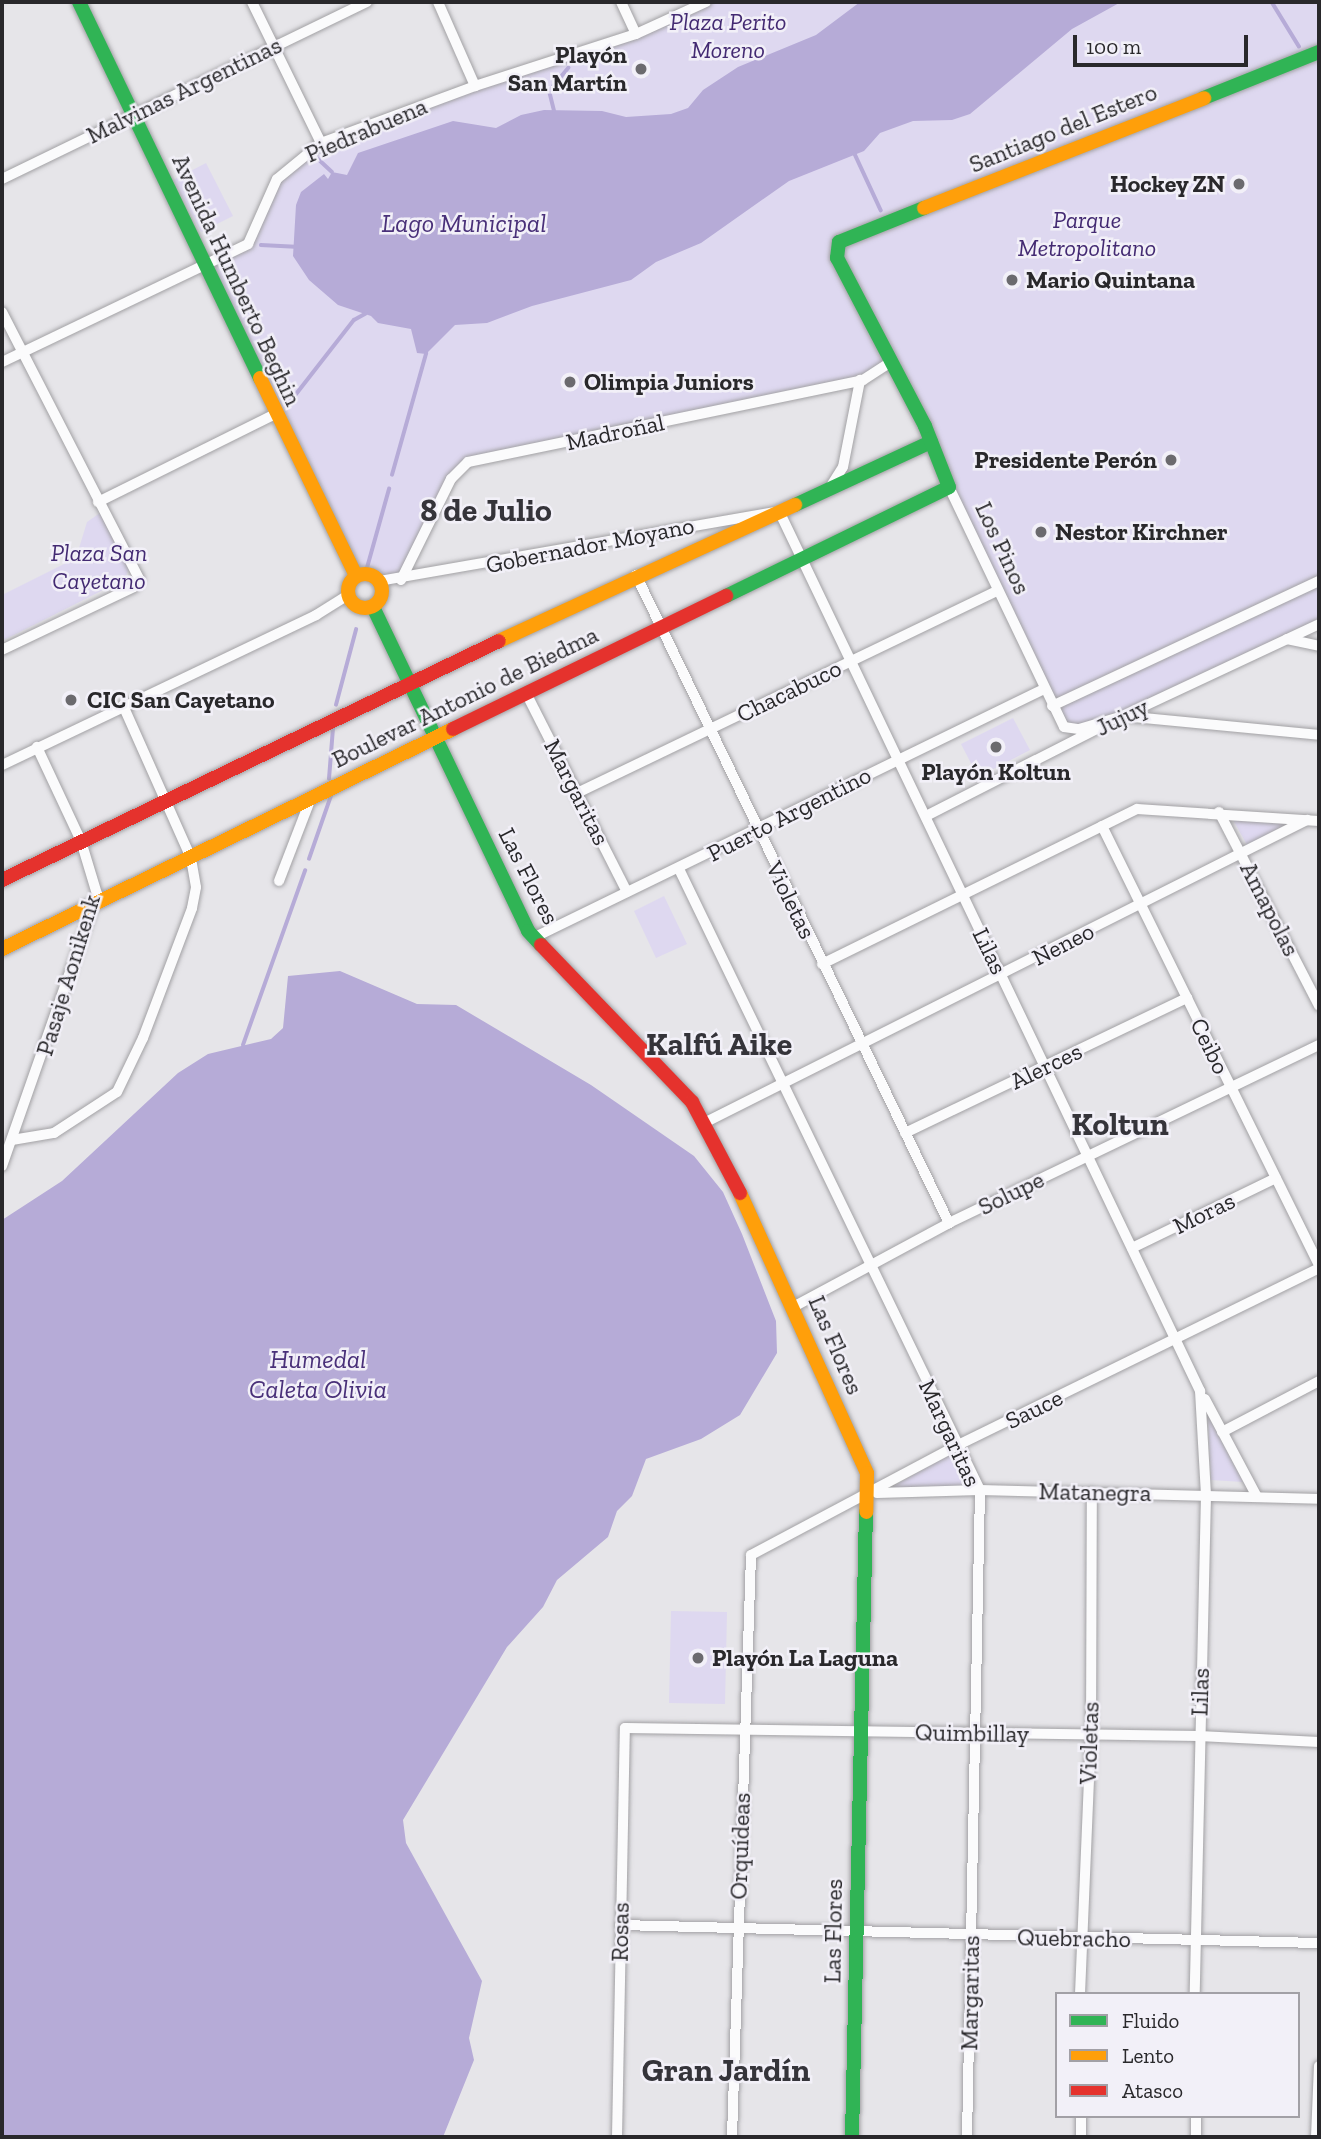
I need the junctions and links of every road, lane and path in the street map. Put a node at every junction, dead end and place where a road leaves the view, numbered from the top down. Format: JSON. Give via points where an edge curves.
{"nodes":[{"id":1,"x":79,"y":2,"type":"edge"},
{"id":2,"x":252,"y":2,"type":"edge"},
{"id":3,"x":367,"y":2,"type":"edge"},
{"id":4,"x":438,"y":2,"type":"edge"},
{"id":5,"x":621,"y":2,"type":"edge"},
{"id":6,"x":706,"y":2,"type":"edge"},
{"id":7,"x":636,"y":34,"type":"junction"},
{"id":8,"x":275,"y":47,"type":"junction"},
{"id":9,"x":1319,"y":52,"type":"edge"},
{"id":10,"x":475,"y":86,"type":"junction"},
{"id":11,"x":133,"y":114,"type":"junction"},
{"id":12,"x":321,"y":143,"type":"junction"},
{"id":13,"x":2,"y":179,"type":"edge"},
{"id":14,"x":837,"y":258,"type":"joint"},
{"id":15,"x":206,"y":267,"type":"junction"},
{"id":16,"x":2,"y":312,"type":"edge"},
{"id":17,"x":21,"y":352,"type":"junction"},
{"id":18,"x":892,"y":361,"type":"junction"},
{"id":19,"x":2,"y":362,"type":"edge"},
{"id":20,"x":860,"y":380,"type":"junction"},
{"id":21,"x":275,"y":414,"type":"junction"},
{"id":22,"x":931,"y":442,"type":"junction"},
{"id":23,"x":949,"y":487,"type":"junction"},
{"id":24,"x":829,"y":488,"type":"junction"},
{"id":25,"x":98,"y":502,"type":"junction"},
{"id":26,"x":779,"y":511,"type":"junction"},
{"id":27,"x":804,"y":558,"type":"junction"},
{"id":28,"x":636,"y":575,"type":"junction"},
{"id":29,"x":356,"y":576,"type":"junction"},
{"id":30,"x":401,"y":580,"type":"junction"},
{"id":31,"x":379,"y":581,"type":"junction"},
{"id":32,"x":1319,"y":581,"type":"edge"},
{"id":33,"x":998,"y":590,"type":"junction"},
{"id":34,"x":348,"y":595,"type":"junction"},
{"id":35,"x":373,"y":607,"type":"junction"},
{"id":36,"x":1319,"y":624,"type":"edge"},
{"id":37,"x":663,"y":627,"type":"junction"},
{"id":38,"x":1287,"y":639,"type":"junction"},
{"id":39,"x":1319,"y":646,"type":"edge"},
{"id":40,"x":2,"y":650,"type":"edge"},
{"id":41,"x":853,"y":660,"type":"junction"},
{"id":42,"x":408,"y":683,"type":"junction"},
{"id":43,"x":1044,"y":689,"type":"junction"},
{"id":44,"x":526,"y":693,"type":"junction"},
{"id":45,"x":122,"y":705,"type":"junction"},
{"id":46,"x":1052,"y":706,"type":"junction"},
{"id":47,"x":1124,"y":716,"type":"junction"},
{"id":48,"x":712,"y":728,"type":"junction"},
{"id":49,"x":1319,"y":735,"type":"edge"},
{"id":50,"x":437,"y":737,"type":"junction"},
{"id":51,"x":37,"y":747,"type":"junction"},
{"id":52,"x":900,"y":758,"type":"junction"},
{"id":53,"x":2,"y":765,"type":"edge"},
{"id":54,"x":579,"y":792,"type":"junction"},
{"id":55,"x":311,"y":798,"type":"junction"},
{"id":56,"x":163,"y":801,"type":"junction"},
{"id":57,"x":1219,"y":812,"type":"junction"},
{"id":58,"x":928,"y":815,"type":"junction"},
{"id":59,"x":1307,"y":820,"type":"junction"},
{"id":60,"x":1319,"y":821,"type":"edge"},
{"id":61,"x":1102,"y":826,"type":"junction"},
{"id":62,"x":758,"y":832,"type":"junction"},
{"id":63,"x":81,"y":841,"type":"junction"},
{"id":64,"x":1242,"y":854,"type":"junction"},
{"id":65,"x":191,"y":858,"type":"junction"},
{"id":66,"x":678,"y":869,"type":"junction"},
{"id":67,"x":2,"y":880,"type":"edge"},
{"id":68,"x":279,"y":881,"type":"dead end"},
{"id":69,"x":627,"y":892,"type":"junction"},
{"id":70,"x":962,"y":894,"type":"junction"},
{"id":71,"x":95,"y":902,"type":"junction"},
{"id":72,"x":1142,"y":904,"type":"junction"},
{"id":73,"x":533,"y":938,"type":"junction"},
{"id":74,"x":2,"y":949,"type":"edge"},
{"id":75,"x":822,"y":964,"type":"junction"},
{"id":76,"x":1002,"y":974,"type":"junction"},
{"id":77,"x":1187,"y":998,"type":"junction"},
{"id":78,"x":1319,"y":1006,"type":"edge"},
{"id":79,"x":861,"y":1044,"type":"junction"},
{"id":80,"x":1319,"y":1045,"type":"edge"},
{"id":81,"x":1045,"y":1066,"type":"junction"},
{"id":82,"x":785,"y":1085,"type":"junction"},
{"id":83,"x":1229,"y":1085,"type":"junction"},
{"id":84,"x":706,"y":1122,"type":"junction"},
{"id":85,"x":905,"y":1133,"type":"junction"},
{"id":86,"x":12,"y":1140,"type":"junction"},
{"id":87,"x":1086,"y":1155,"type":"junction"},
{"id":88,"x":2,"y":1166,"type":"edge"},
{"id":89,"x":1276,"y":1178,"type":"junction"},
{"id":90,"x":949,"y":1223,"type":"junction"},
{"id":91,"x":1132,"y":1248,"type":"junction"},
{"id":92,"x":872,"y":1266,"type":"junction"},
{"id":93,"x":1319,"y":1267,"type":"edge"},
{"id":94,"x":795,"y":1306,"type":"junction"},
{"id":95,"x":1175,"y":1336,"type":"junction"},
{"id":96,"x":1319,"y":1381,"type":"edge"},
{"id":97,"x":1200,"y":1391,"type":"junction"},
{"id":98,"x":1223,"y":1432,"type":"junction"},
{"id":99,"x":958,"y":1445,"type":"junction"},
{"id":100,"x":980,"y":1490,"type":"junction"},
{"id":101,"x":1092,"y":1492,"type":"junction"},
{"id":102,"x":870,"y":1493,"type":"junction"},
{"id":103,"x":1206,"y":1495,"type":"junction"},
{"id":104,"x":1257,"y":1497,"type":"junction"},
{"id":105,"x":1319,"y":1499,"type":"edge"},
{"id":106,"x":751,"y":1555,"type":"joint"},
{"id":107,"x":625,"y":1728,"type":"joint"},
{"id":108,"x":743,"y":1728,"type":"junction"},
{"id":109,"x":858,"y":1730,"type":"junction"},
{"id":110,"x":973,"y":1733,"type":"junction"},
{"id":111,"x":1091,"y":1735,"type":"junction"},
{"id":112,"x":1199,"y":1736,"type":"junction"},
{"id":113,"x":1319,"y":1742,"type":"edge"},
{"id":114,"x":620,"y":1925,"type":"junction"},
{"id":115,"x":737,"y":1928,"type":"junction"},
{"id":116,"x":855,"y":1932,"type":"junction"},
{"id":117,"x":971,"y":1935,"type":"junction"},
{"id":118,"x":1080,"y":1939,"type":"junction"},
{"id":119,"x":1195,"y":1941,"type":"junction"},
{"id":120,"x":1319,"y":1943,"type":"edge"},
{"id":121,"x":1080,"y":1992,"type":"edge"},
{"id":122,"x":1195,"y":1992,"type":"edge"},
{"id":123,"x":1319,"y":2066,"type":"edge"},
{"id":124,"x":1081,"y":2118,"type":"edge"},
{"id":125,"x":1196,"y":2118,"type":"edge"},
{"id":126,"x":617,"y":2137,"type":"edge"},
{"id":127,"x":732,"y":2137,"type":"edge"},
{"id":128,"x":852,"y":2137,"type":"edge"},
{"id":129,"x":967,"y":2137,"type":"edge"},
{"id":130,"x":1081,"y":2137,"type":"edge"},
{"id":131,"x":1196,"y":2137,"type":"edge"},
{"id":132,"x":1316,"y":2137,"type":"edge"}],
"edges":[{"from":1,"to":11,"type":"street","name":"Avenida Humberto Beghin"},
{"from":2,"to":8,"type":"street"},
{"from":3,"to":8,"type":"street","name":"Malvinas Argentinas"},
{"from":4,"to":10,"type":"street"},
{"from":5,"to":7,"type":"street"},
{"from":6,"to":7,"type":"street","name":"Piedrabuena"},
{"from":7,"to":10,"type":"street","name":"Piedrabuena"},
{"from":8,"to":11,"type":"street","name":"Malvinas Argentinas"},
{"from":8,"to":12,"type":"street"},
{"from":9,"to":14,"type":"street","name":"Santiago del Estero","via":[[849,236],[837,246]]},
{"from":10,"to":12,"type":"street","name":"Piedrabuena"},
{"from":11,"to":13,"type":"street","name":"Malvinas Argentinas"},
{"from":11,"to":15,"type":"street","name":"Avenida Humberto Beghin"},
{"from":12,"to":15,"type":"street","name":"Piedrabuena","via":[[276,179],[247,244]]},
{"from":14,"to":18,"type":"street","name":"Los Pinos"},
{"from":15,"to":17,"type":"street","name":"Piedrabuena"},
{"from":15,"to":21,"type":"street","name":"Avenida Humberto Beghin"},
{"from":16,"to":17,"type":"street"},
{"from":17,"to":19,"type":"street","name":"Piedrabuena"},
{"from":17,"to":25,"type":"street"},
{"from":18,"to":20,"type":"street","name":"Madroñal"},
{"from":18,"to":22,"type":"street","name":"Los Pinos"},
{"from":20,"to":24,"type":"street","via":[[843,467]]},
{"from":20,"to":30,"type":"street","name":"Madroñal","via":[[468,462],[451,480]]},
{"from":21,"to":25,"type":"street"},
{"from":21,"to":29,"type":"street","name":"Avenida Humberto Beghin"},
{"from":22,"to":23,"type":"street","name":"Los Pinos"},
{"from":22,"to":24,"type":"street","name":"Boulevar Antonio de Biedma"},
{"from":23,"to":27,"type":"street","name":"Boulevar Antonio de Biedma"},
{"from":23,"to":33,"type":"street","name":"Los Pinos"},
{"from":24,"to":26,"type":"street","name":"Boulevar Antonio de Biedma"},
{"from":25,"to":40,"type":"street","via":[[137,584]]},
{"from":26,"to":27,"type":"street","name":"Lilas"},
{"from":26,"to":28,"type":"street","name":"Boulevar Antonio de Biedma"},
{"from":26,"to":30,"type":"street","name":"Gobernador Moyano"},
{"from":27,"to":37,"type":"street","name":"Boulevar Antonio de Biedma"},
{"from":27,"to":41,"type":"street","name":"Lilas"},
{"from":28,"to":37,"type":"street","name":"Violetas"},
{"from":28,"to":42,"type":"street","name":"Boulevar Antonio de Biedma"},
{"from":29,"to":31,"type":"street","via":[[366,574]]},
{"from":29,"to":34,"type":"street"},
{"from":30,"to":31,"type":"street","name":"Gobernador Moyano"},
{"from":31,"to":35,"type":"street","via":[[382,596]]},
{"from":32,"to":46,"type":"street"},
{"from":33,"to":41,"type":"street","name":"Chacabuco"},
{"from":33,"to":43,"type":"street","name":"Los Pinos"},
{"from":34,"to":35,"type":"street","via":[[354,606]]},
{"from":34,"to":45,"type":"street","via":[[316,615]]},
{"from":35,"to":42,"type":"street"},
{"from":36,"to":38,"type":"street","name":"Jujuy"},
{"from":37,"to":44,"type":"street","name":"Boulevar Antonio de Biedma"},
{"from":37,"to":48,"type":"street","name":"Violetas"},
{"from":38,"to":39,"type":"street"},
{"from":38,"to":47,"type":"street","name":"Jujuy"},
{"from":41,"to":48,"type":"street","name":"Chacabuco"},
{"from":41,"to":52,"type":"street","name":"Lilas"},
{"from":42,"to":50,"type":"street","name":"Las Flores"},
{"from":42,"to":56,"type":"street","name":"Boulevar Antonio de Biedma"},
{"from":43,"to":46,"type":"street","name":"Los Pinos"},
{"from":43,"to":52,"type":"street","name":"Puerto Argentino"},
{"from":44,"to":50,"type":"street","name":"Boulevar Antonio de Biedma"},
{"from":44,"to":54,"type":"street","name":"Margaritas"},
{"from":45,"to":51,"type":"street"},
{"from":45,"to":56,"type":"street"},
{"from":46,"to":47,"type":"street","name":"Los Pinos","via":[[1064,727],[1072,730]]},
{"from":47,"to":49,"type":"street"},
{"from":47,"to":58,"type":"street","name":"Jujuy"},
{"from":48,"to":54,"type":"street","name":"Chacabuco"},
{"from":48,"to":62,"type":"street","name":"Violetas"},
{"from":50,"to":55,"type":"street","name":"Boulevar Antonio de Biedma"},
{"from":50,"to":73,"type":"street","name":"Las Flores"},
{"from":51,"to":53,"type":"street"},
{"from":51,"to":63,"type":"street","name":"Pasaje Aonikenk"},
{"from":52,"to":58,"type":"street","name":"Lilas"},
{"from":52,"to":62,"type":"street","name":"Puerto Argentino"},
{"from":54,"to":69,"type":"street","name":"Margaritas"},
{"from":55,"to":65,"type":"street","name":"Boulevar Antonio de Biedma"},
{"from":55,"to":68,"type":"street"},
{"from":56,"to":63,"type":"street","name":"Boulevar Antonio de Biedma"},
{"from":56,"to":65,"type":"street"},
{"from":57,"to":59,"type":"street"},
{"from":57,"to":61,"type":"street","via":[[1144,807]]},
{"from":57,"to":64,"type":"street","name":"Amapolas"},
{"from":58,"to":70,"type":"street","name":"Lilas"},
{"from":59,"to":60,"type":"street"},
{"from":59,"to":64,"type":"street","name":"Neneo"},
{"from":61,"to":70,"type":"street"},
{"from":61,"to":72,"type":"street","name":"Ceibo"},
{"from":62,"to":66,"type":"street","name":"Puerto Argentino"},
{"from":62,"to":75,"type":"street","name":"Violetas"},
{"from":63,"to":67,"type":"street","name":"Boulevar Antonio de Biedma"},
{"from":63,"to":71,"type":"street","name":"Pasaje Aonikenk","via":[[97,887]]},
{"from":64,"to":72,"type":"street","name":"Neneo"},
{"from":64,"to":78,"type":"street","name":"Amapolas"},
{"from":65,"to":71,"type":"street","name":"Boulevar Antonio de Biedma"},
{"from":65,"to":86,"type":"street","via":[[196,887],[192,908],[127,1077],[103,1104],[54,1133]]},
{"from":66,"to":69,"type":"street","name":"Puerto Argentino"},
{"from":66,"to":82,"type":"street","name":"Margaritas"},
{"from":69,"to":73,"type":"street","name":"Puerto Argentino"},
{"from":70,"to":75,"type":"street"},
{"from":70,"to":76,"type":"street","name":"Lilas"},
{"from":71,"to":74,"type":"street","name":"Boulevar Antonio de Biedma"},
{"from":71,"to":86,"type":"street","name":"Pasaje Aonikenk"},
{"from":72,"to":76,"type":"street","name":"Neneo"},
{"from":72,"to":77,"type":"street","name":"Ceibo"},
{"from":73,"to":84,"type":"street","name":"Las Flores","via":[[692,1102]]},
{"from":75,"to":79,"type":"street","name":"Violetas"},
{"from":76,"to":79,"type":"street","name":"Neneo"},
{"from":76,"to":81,"type":"street","name":"Lilas"},
{"from":77,"to":81,"type":"street","name":"Alerces"},
{"from":77,"to":83,"type":"street","name":"Ceibo"},
{"from":79,"to":82,"type":"street","name":"Neneo"},
{"from":79,"to":85,"type":"street","name":"Violetas"},
{"from":80,"to":83,"type":"street","name":"Solupe"},
{"from":81,"to":85,"type":"street","name":"Alerces"},
{"from":81,"to":87,"type":"street","name":"Lilas"},
{"from":82,"to":84,"type":"street","name":"Neneo"},
{"from":82,"to":92,"type":"street","name":"Margaritas"},
{"from":83,"to":87,"type":"street","name":"Solupe"},
{"from":83,"to":89,"type":"street","name":"Ceibo"},
{"from":84,"to":94,"type":"street","name":"Las Flores"},
{"from":85,"to":90,"type":"street","name":"Violetas"},
{"from":86,"to":88,"type":"street","name":"Pasaje Aonikenk"},
{"from":87,"to":90,"type":"street","name":"Solupe"},
{"from":87,"to":91,"type":"street","name":"Lilas"},
{"from":89,"to":91,"type":"street","name":"Moras"},
{"from":89,"to":93,"type":"street","name":"Ceibo"},
{"from":90,"to":92,"type":"street","name":"Solupe"},
{"from":91,"to":95,"type":"street","name":"Lilas"},
{"from":92,"to":94,"type":"street","name":"Solupe"},
{"from":92,"to":99,"type":"street","name":"Margaritas"},
{"from":93,"to":95,"type":"street","name":"Sauce"},
{"from":94,"to":102,"type":"street","name":"Las Flores","via":[[867,1473]]},
{"from":95,"to":97,"type":"street","name":"Lilas"},
{"from":95,"to":99,"type":"street","name":"Sauce"},
{"from":96,"to":98,"type":"street"},
{"from":97,"to":98,"type":"street","name":"Lilas"},
{"from":97,"to":103,"type":"street","name":"Lilas"},
{"from":98,"to":104,"type":"street","name":"Lilas"},
{"from":99,"to":100,"type":"street","name":"Margaritas"},
{"from":99,"to":102,"type":"street","name":"Sauce"},
{"from":100,"to":101,"type":"street","name":"Matanegra"},
{"from":100,"to":102,"type":"street","name":"Matanegra"},
{"from":100,"to":110,"type":"street","name":"Margaritas"},
{"from":101,"to":103,"type":"street","name":"Matanegra"},
{"from":101,"to":111,"type":"street","name":"Violetas"},
{"from":102,"to":106,"type":"street","name":"Sauce"},
{"from":102,"to":109,"type":"street","name":"Las Flores"},
{"from":103,"to":104,"type":"street","name":"Matanegra"},
{"from":103,"to":112,"type":"street","name":"Lilas"},
{"from":104,"to":105,"type":"street","name":"Matanegra"},
{"from":106,"to":108,"type":"street","name":"Orquídeas"},
{"from":107,"to":108,"type":"street","name":"Quimbillay"},
{"from":107,"to":114,"type":"street","name":"Rosas"},
{"from":108,"to":109,"type":"street","name":"Quimbillay"},
{"from":108,"to":115,"type":"street","name":"Orquídeas"},
{"from":109,"to":110,"type":"street","name":"Quimbillay"},
{"from":109,"to":116,"type":"street","name":"Las Flores"},
{"from":110,"to":111,"type":"street","name":"Quimbillay"},
{"from":110,"to":117,"type":"street","name":"Margaritas"},
{"from":111,"to":112,"type":"street","name":"Quimbillay"},
{"from":111,"to":118,"type":"street","name":"Violetas"},
{"from":112,"to":113,"type":"street","name":"Quimbillay"},
{"from":112,"to":119,"type":"street","name":"Lilas"},
{"from":114,"to":115,"type":"street","name":"Quebracho"},
{"from":114,"to":126,"type":"street","name":"Rosas"},
{"from":115,"to":116,"type":"street","name":"Quebracho"},
{"from":115,"to":127,"type":"street","name":"Orquídeas"},
{"from":116,"to":117,"type":"street","name":"Quebracho"},
{"from":116,"to":128,"type":"street","name":"Las Flores"},
{"from":117,"to":118,"type":"street","name":"Quebracho"},
{"from":117,"to":129,"type":"street","name":"Margaritas"},
{"from":118,"to":119,"type":"street","name":"Quebracho"},
{"from":118,"to":121,"type":"street","name":"Violetas"},
{"from":119,"to":120,"type":"street","name":"Quebracho"},
{"from":119,"to":122,"type":"street","name":"Lilas"},
{"from":123,"to":132,"type":"street"},
{"from":124,"to":130,"type":"street"},
{"from":125,"to":131,"type":"street"}]}
